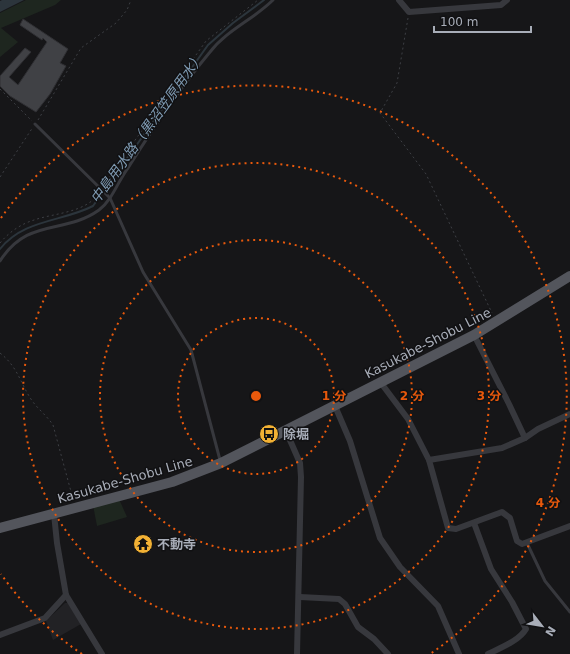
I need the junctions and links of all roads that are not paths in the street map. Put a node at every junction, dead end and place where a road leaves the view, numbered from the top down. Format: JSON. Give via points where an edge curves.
{"nodes":[{"id":1,"x":273,"y":0,"type":"edge"},
{"id":2,"x":399,"y":0,"type":"edge"},
{"id":3,"x":507,"y":0,"type":"edge"},
{"id":4,"x":35,"y":124,"type":"road end"},
{"id":5,"x":109,"y":197,"type":"junction"},
{"id":6,"x":0,"y":261,"type":"edge"},
{"id":7,"x":570,"y":276,"type":"edge"},
{"id":8,"x":474,"y":335,"type":"junction"},
{"id":9,"x":381,"y":383,"type":"junction"},
{"id":10,"x":335,"y":406,"type":"junction"},
{"id":11,"x":570,"y":414,"type":"edge"},
{"id":12,"x":286,"y":431,"type":"junction"},
{"id":13,"x":524,"y":438,"type":"junction"},
{"id":14,"x":429,"y":460,"type":"junction"},
{"id":15,"x":221,"y":463,"type":"junction"},
{"id":16,"x":54,"y":514,"type":"junction"},
{"id":17,"x":474,"y":523,"type":"junction"},
{"id":18,"x":570,"y":526,"type":"edge"},
{"id":19,"x":0,"y":528,"type":"edge"},
{"id":20,"x":527,"y":543,"type":"junction"},
{"id":21,"x":66,"y":596,"type":"junction"},
{"id":22,"x":300,"y":597,"type":"junction"},
{"id":23,"x":570,"y":612,"type":"edge"},
{"id":24,"x":0,"y":635,"type":"edge"},
{"id":25,"x":102,"y":654,"type":"edge"},
{"id":26,"x":297,"y":654,"type":"edge"},
{"id":27,"x":388,"y":654,"type":"edge"},
{"id":28,"x":459,"y":654,"type":"edge"},
{"id":29,"x":488,"y":654,"type":"edge"}],
"edges":[{"from":1,"to":5,"type":"lane","via":[[211,50]]},
{"from":2,"to":3,"type":"street","via":[[409,12],[501,5]]},
{"from":4,"to":5,"type":"lane"},
{"from":5,"to":6,"type":"lane","via":[[100,209],[83,218],[28,234],[13,244]]},
{"from":5,"to":15,"type":"lane","via":[[143,272],[191,350]]},
{"from":7,"to":8,"type":"main road","name":"Kasukabe-Shobu Line"},
{"from":8,"to":9,"type":"main road","name":"Kasukabe-Shobu Line"},
{"from":8,"to":13,"type":"street","via":[[510,404]]},
{"from":9,"to":10,"type":"main road","name":"Kasukabe-Shobu Line"},
{"from":9,"to":14,"type":"street","via":[[408,419]]},
{"from":10,"to":12,"type":"main road","name":"Kasukabe-Shobu Line"},
{"from":10,"to":28,"type":"street","via":[[350,441],[380,538],[400,567],[438,606]]},
{"from":11,"to":13,"type":"street"},
{"from":12,"to":15,"type":"main road","name":"Kasukabe-Shobu Line"},
{"from":12,"to":22,"type":"street","via":[[300,463]]},
{"from":13,"to":14,"type":"street","via":[[502,448]]},
{"from":14,"to":17,"type":"street","via":[[448,528],[456,530]]},
{"from":15,"to":16,"type":"main road","name":"Kasukabe-Shobu Line","via":[[172,482]]},
{"from":16,"to":19,"type":"main road","name":"Kasukabe-Shobu Line"},
{"from":16,"to":21,"type":"street"},
{"from":17,"to":20,"type":"street","via":[[502,512],[510,518],[516,540],[522,544]]},
{"from":17,"to":29,"type":"street","via":[[491,570],[526,629],[510,643]]},
{"from":18,"to":20,"type":"street"},
{"from":20,"to":23,"type":"lane","via":[[545,581]]},
{"from":21,"to":24,"type":"street","via":[[45,618]]},
{"from":21,"to":25,"type":"street"},
{"from":22,"to":26,"type":"street"},
{"from":22,"to":27,"type":"street","via":[[339,599],[345,604],[358,627]]}]}
